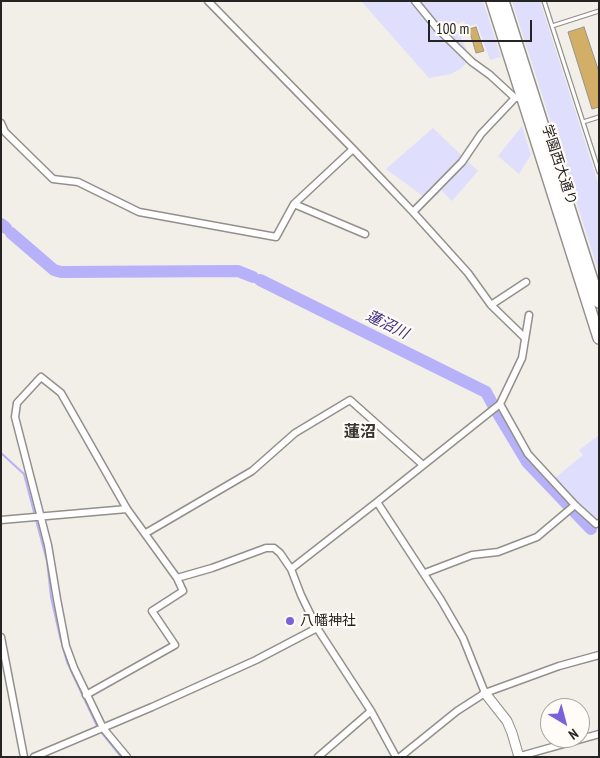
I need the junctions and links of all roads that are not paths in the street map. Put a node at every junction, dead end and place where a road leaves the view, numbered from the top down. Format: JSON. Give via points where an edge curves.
{"nodes":[{"id":1,"x":208,"y":1,"type":"edge"},
{"id":2,"x":415,"y":1,"type":"edge"},
{"id":3,"x":492,"y":1,"type":"edge"},
{"id":4,"x":503,"y":1,"type":"edge"},
{"id":5,"x":544,"y":1,"type":"edge"},
{"id":6,"x":599,"y":11,"type":"edge"},
{"id":7,"x":552,"y":26,"type":"junction"},
{"id":8,"x":518,"y":98,"type":"junction"},
{"id":9,"x":599,"y":117,"type":"edge"},
{"id":10,"x":582,"y":122,"type":"junction"},
{"id":11,"x":1,"y":123,"type":"edge"},
{"id":12,"x":354,"y":149,"type":"junction"},
{"id":13,"x":599,"y":172,"type":"edge"},
{"id":14,"x":294,"y":204,"type":"junction"},
{"id":15,"x":413,"y":212,"type":"junction"},
{"id":16,"x":365,"y":234,"type":"dead end"},
{"id":17,"x":526,"y":282,"type":"dead end"},
{"id":18,"x":599,"y":302,"type":"edge"},
{"id":19,"x":491,"y":305,"type":"junction"},
{"id":20,"x":529,"y":315,"type":"dead end"},
{"id":21,"x":525,"y":338,"type":"junction"},
{"id":22,"x":599,"y":338,"type":"edge"},
{"id":23,"x":500,"y":404,"type":"junction"},
{"id":24,"x":423,"y":464,"type":"junction"},
{"id":25,"x":377,"y":502,"type":"junction"},
{"id":26,"x":574,"y":505,"type":"junction"},
{"id":27,"x":127,"y":509,"type":"junction"},
{"id":28,"x":40,"y":516,"type":"junction"},
{"id":29,"x":1,"y":520,"type":"edge"},
{"id":30,"x":599,"y":523,"type":"edge"},
{"id":31,"x":146,"y":533,"type":"junction"},
{"id":32,"x":292,"y":569,"type":"junction"},
{"id":33,"x":425,"y":573,"type":"junction"},
{"id":34,"x":177,"y":578,"type":"junction"},
{"id":35,"x":318,"y":628,"type":"junction"},
{"id":36,"x":1,"y":637,"type":"edge"},
{"id":37,"x":599,"y":655,"type":"edge"},
{"id":38,"x":486,"y":693,"type":"junction"},
{"id":39,"x":86,"y":695,"type":"junction"},
{"id":40,"x":371,"y":711,"type":"junction"},
{"id":41,"x":103,"y":728,"type":"junction"},
{"id":42,"x":599,"y":734,"type":"edge"},
{"id":43,"x":24,"y":757,"type":"edge"},
{"id":44,"x":34,"y":757,"type":"edge"},
{"id":45,"x":127,"y":757,"type":"edge"},
{"id":46,"x":318,"y":757,"type":"edge"},
{"id":47,"x":398,"y":757,"type":"edge"},
{"id":48,"x":519,"y":757,"type":"edge"}],
"edges":[{"from":1,"to":12,"type":"street"},
{"from":2,"to":8,"type":"street","via":[[472,62]]},
{"from":3,"to":8,"type":"highway","name":"学園西大通り"},
{"from":4,"to":18,"type":"highway","name":"学園西大通り"},
{"from":5,"to":7,"type":"lane"},
{"from":6,"to":7,"type":"lane"},
{"from":7,"to":10,"type":"lane"},
{"from":8,"to":15,"type":"street","via":[[489,124],[462,162]]},
{"from":8,"to":22,"type":"highway","name":"学園西大通り"},
{"from":9,"to":10,"type":"lane"},
{"from":10,"to":13,"type":"lane"},
{"from":11,"to":14,"type":"street","via":[[5,132],[53,179],[78,182],[139,212],[276,237]]},
{"from":12,"to":14,"type":"street"},
{"from":12,"to":15,"type":"street"},
{"from":14,"to":16,"type":"street"},
{"from":15,"to":19,"type":"street","via":[[468,273]]},
{"from":17,"to":19,"type":"street"},
{"from":19,"to":21,"type":"street"},
{"from":20,"to":21,"type":"street"},
{"from":21,"to":23,"type":"street","via":[[522,358]]},
{"from":23,"to":24,"type":"street"},
{"from":23,"to":26,"type":"street","via":[[528,454]]},
{"from":24,"to":25,"type":"street"},
{"from":24,"to":31,"type":"street","via":[[350,400],[295,433],[252,471]]},
{"from":25,"to":32,"type":"street"},
{"from":25,"to":33,"type":"street"},
{"from":26,"to":30,"type":"street","via":[[596,524]]},
{"from":26,"to":33,"type":"street","via":[[537,537],[498,552],[472,555]]},
{"from":27,"to":28,"type":"street"},
{"from":27,"to":28,"type":"street","via":[[61,393],[41,377],[17,403],[15,418]]},
{"from":27,"to":31,"type":"street"},
{"from":28,"to":29,"type":"street"},
{"from":28,"to":39,"type":"street","via":[[66,646]]},
{"from":31,"to":34,"type":"street"},
{"from":32,"to":34,"type":"street","via":[[274,548],[266,548]]},
{"from":32,"to":35,"type":"street"},
{"from":33,"to":38,"type":"street","via":[[463,638]]},
{"from":34,"to":39,"type":"street","via":[[183,591],[152,611],[175,645]]},
{"from":35,"to":40,"type":"street"},
{"from":35,"to":41,"type":"street","via":[[256,660]]},
{"from":36,"to":43,"type":"street"},
{"from":37,"to":38,"type":"street"},
{"from":38,"to":47,"type":"street"},
{"from":38,"to":48,"type":"street","via":[[507,721]]},
{"from":39,"to":41,"type":"street"},
{"from":40,"to":46,"type":"street"},
{"from":40,"to":47,"type":"street"},
{"from":41,"to":44,"type":"street"},
{"from":41,"to":45,"type":"street"},
{"from":42,"to":48,"type":"street"}]}
